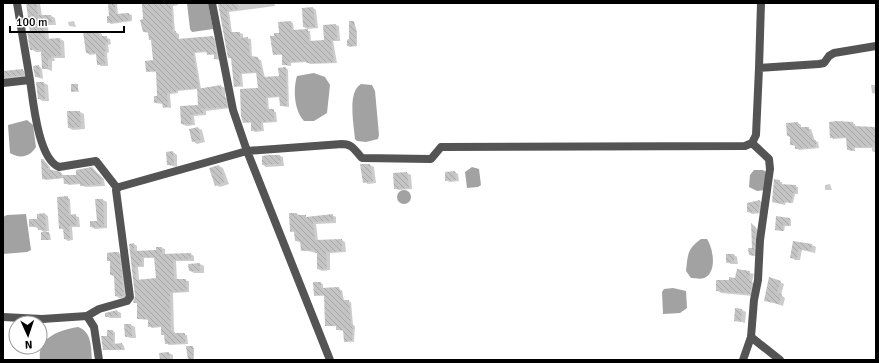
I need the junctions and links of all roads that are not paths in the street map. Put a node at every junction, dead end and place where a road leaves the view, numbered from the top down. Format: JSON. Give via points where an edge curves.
{"nodes":[{"id":1,"x":17,"y":3,"type":"edge"},
{"id":2,"x":212,"y":3,"type":"edge"},
{"id":3,"x":761,"y":3,"type":"edge"},
{"id":4,"x":876,"y":46,"type":"edge"},
{"id":5,"x":759,"y":68,"type":"junction"},
{"id":6,"x":30,"y":80,"type":"junction"},
{"id":7,"x":3,"y":83,"type":"edge"},
{"id":8,"x":752,"y":143,"type":"junction"},
{"id":9,"x":247,"y":151,"type":"junction"},
{"id":10,"x":116,"y":188,"type":"junction"},
{"id":11,"x":3,"y":316,"type":"edge"},
{"id":12,"x":86,"y":316,"type":"junction"},
{"id":13,"x":751,"y":337,"type":"junction"},
{"id":14,"x":99,"y":360,"type":"edge"},
{"id":15,"x":330,"y":360,"type":"edge"},
{"id":16,"x":743,"y":360,"type":"edge"},
{"id":17,"x":780,"y":360,"type":"edge"}],
"edges":[{"from":1,"to":6,"type":"street"},
{"from":2,"to":9,"type":"street","via":[[233,110]]},
{"from":3,"to":5,"type":"street"},
{"from":4,"to":5,"type":"street","via":[[834,53],[824,63],[819,64]]},
{"from":5,"to":8,"type":"street","via":[[756,135]]},
{"from":6,"to":7,"type":"street"},
{"from":6,"to":10,"type":"street","via":[[37,126],[44,150],[50,160],[59,167],[96,161]]},
{"from":8,"to":9,"type":"street","via":[[735,147],[444,146],[431,159],[420,160],[362,158],[357,150],[347,144]]},
{"from":8,"to":13,"type":"street","via":[[769,159],[770,170],[760,240]]},
{"from":9,"to":10,"type":"street"},
{"from":9,"to":15,"type":"street"},
{"from":10,"to":12,"type":"street","via":[[130,297]]},
{"from":11,"to":12,"type":"street","via":[[42,319]]},
{"from":12,"to":14,"type":"street","via":[[94,327]]},
{"from":13,"to":16,"type":"street"},
{"from":13,"to":17,"type":"street"}]}
